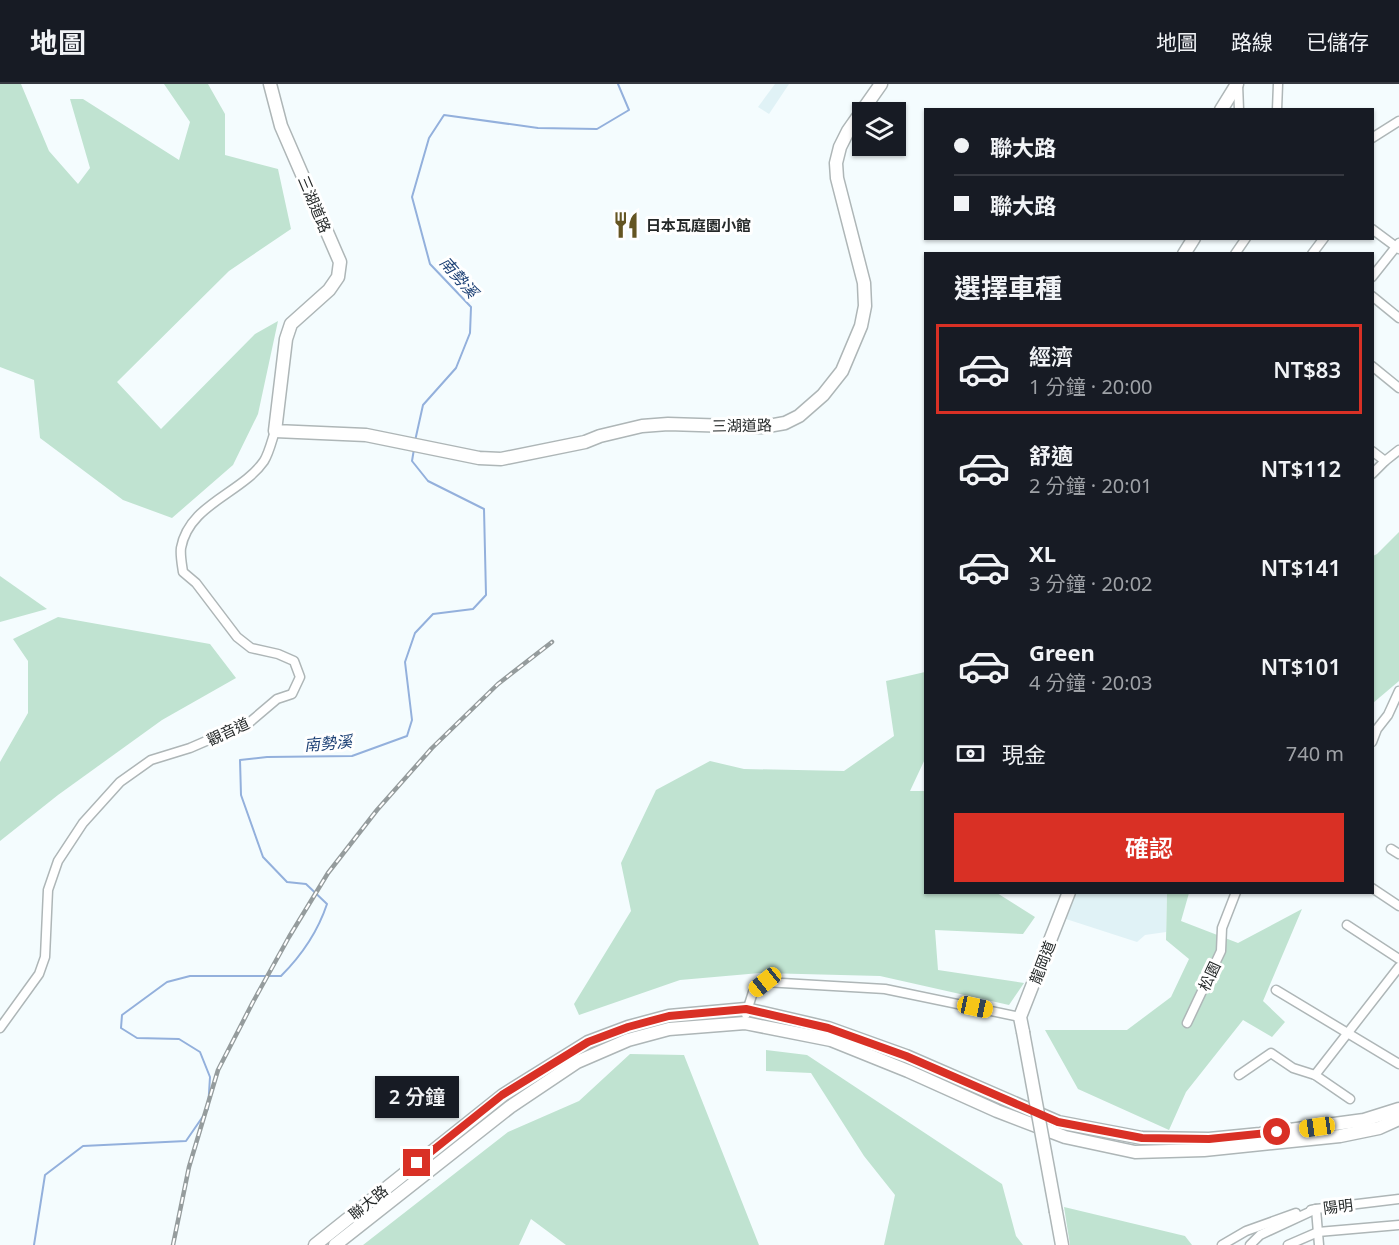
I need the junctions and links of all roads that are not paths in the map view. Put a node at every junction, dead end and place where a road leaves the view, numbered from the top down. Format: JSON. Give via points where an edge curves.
{"nodes":[{"id":1,"x":270,"y":84,"type":"edge"},
{"id":2,"x":882,"y":84,"type":"edge"},
{"id":3,"x":1237,"y":84,"type":"edge"},
{"id":4,"x":1278,"y":84,"type":"edge"},
{"id":5,"x":1222,"y":108,"type":"edge"},
{"id":6,"x":1239,"y":108,"type":"edge"},
{"id":7,"x":1277,"y":108,"type":"edge"},
{"id":8,"x":1399,"y":120,"type":"edge"},
{"id":9,"x":1374,"y":137,"type":"edge"},
{"id":10,"x":1374,"y":230,"type":"edge"},
{"id":11,"x":1398,"y":246,"type":"edge"},
{"id":12,"x":1374,"y":275,"type":"edge"},
{"id":13,"x":1374,"y":298,"type":"edge"},
{"id":14,"x":1399,"y":318,"type":"edge"},
{"id":15,"x":1374,"y":368,"type":"edge"},
{"id":16,"x":1399,"y":388,"type":"edge"},
{"id":17,"x":275,"y":430,"type":"junction"},
{"id":18,"x":1399,"y":450,"type":"edge"},
{"id":19,"x":1374,"y":452,"type":"edge"},
{"id":20,"x":1384,"y":460,"type":"junction"},
{"id":21,"x":1374,"y":472,"type":"edge"},
{"id":22,"x":1399,"y":691,"type":"edge"},
{"id":23,"x":1374,"y":737,"type":"edge"},
{"id":24,"x":1374,"y":889,"type":"edge"},
{"id":25,"x":1068,"y":894,"type":"edge"},
{"id":26,"x":1235,"y":894,"type":"edge"},
{"id":27,"x":1399,"y":906,"type":"edge"},
{"id":28,"x":1347,"y":925,"type":"dead end"},
{"id":29,"x":1399,"y":959,"type":"edge"},
{"id":30,"x":1399,"y":967,"type":"edge"},
{"id":31,"x":1276,"y":990,"type":"dead end"},
{"id":32,"x":746,"y":1009,"type":"junction"},
{"id":33,"x":1020,"y":1017,"type":"junction"},
{"id":34,"x":690,"y":1021,"type":"junction"},
{"id":35,"x":745,"y":1023,"type":"junction"},
{"id":36,"x":1187,"y":1023,"type":"dead end"},
{"id":37,"x":0,"y":1028,"type":"edge"},
{"id":38,"x":1348,"y":1032,"type":"junction"},
{"id":39,"x":1399,"y":1064,"type":"edge"},
{"id":40,"x":1239,"y":1075,"type":"dead end"},
{"id":41,"x":1315,"y":1075,"type":"junction"},
{"id":42,"x":540,"y":1079,"type":"junction"},
{"id":43,"x":502,"y":1095,"type":"junction"},
{"id":44,"x":1350,"y":1099,"type":"dead end"},
{"id":45,"x":510,"y":1107,"type":"junction"},
{"id":46,"x":1399,"y":1109,"type":"edge"},
{"id":47,"x":1399,"y":1119,"type":"edge"},
{"id":48,"x":1261,"y":1139,"type":"junction"},
{"id":49,"x":1399,"y":1199,"type":"edge"},
{"id":50,"x":1316,"y":1209,"type":"junction"},
{"id":51,"x":1399,"y":1225,"type":"edge"},
{"id":52,"x":1318,"y":1232,"type":"junction"},
{"id":53,"x":315,"y":1245,"type":"edge"},
{"id":54,"x":335,"y":1245,"type":"edge"},
{"id":55,"x":1062,"y":1245,"type":"edge"},
{"id":56,"x":1222,"y":1245,"type":"edge"},
{"id":57,"x":1250,"y":1245,"type":"edge"},
{"id":58,"x":1288,"y":1245,"type":"edge"},
{"id":59,"x":1318,"y":1245,"type":"edge"}],
"edges":[{"from":1,"to":17,"type":"street","name":"三湖道路","via":[[281,126],[340,262],[338,277],[329,290],[291,324]]},
{"from":2,"to":17,"type":"street","name":"三湖道路","via":[[848,131],[836,163],[864,283],[861,326],[842,371],[799,416],[762,427],[668,424],[637,428],[501,459],[366,435]]},
{"from":3,"to":5,"type":"street"},
{"from":3,"to":6,"type":"street"},
{"from":4,"to":7,"type":"street"},
{"from":8,"to":9,"type":"street"},
{"from":10,"to":11,"type":"street"},
{"from":11,"to":12,"type":"street"},
{"from":13,"to":14,"type":"street"},
{"from":15,"to":16,"type":"street"},
{"from":17,"to":37,"type":"street","name":"觀音道","via":[[265,460],[246,481],[213,502],[190,528],[181,548],[183,572],[237,638],[251,648],[294,661],[300,677],[296,686],[292,694],[277,699],[250,722],[151,760],[120,782],[83,823],[58,861],[48,890],[45,957],[39,974]]},
{"from":18,"to":20,"type":"street"},
{"from":19,"to":20,"type":"street"},
{"from":20,"to":21,"type":"street"},
{"from":22,"to":23,"type":"street"},
{"from":24,"to":27,"type":"street"},
{"from":25,"to":33,"type":"street","name":"龍岡道"},
{"from":26,"to":36,"type":"street","name":"松園","via":[[1222,928],[1221,951]]},
{"from":28,"to":29,"type":"street"},
{"from":30,"to":38,"type":"street"},
{"from":31,"to":38,"type":"street"},
{"from":32,"to":33,"type":"street","via":[[753,992],[765,982],[885,989]]},
{"from":32,"to":34,"type":"street","name":"聯大路"},
{"from":32,"to":35,"type":"street"},
{"from":32,"to":48,"type":"street","name":"聯大路","via":[[828,1028],[906,1056],[1058,1122],[1142,1138]]},
{"from":33,"to":55,"type":"street","bridge":true},
{"from":34,"to":35,"type":"street","name":"聯大路"},
{"from":34,"to":42,"type":"street","name":"聯大路","via":[[628,1040]]},
{"from":35,"to":48,"type":"street","name":"聯大路","via":[[831,1040],[1065,1137],[1135,1152],[1204,1150]]},
{"from":38,"to":39,"type":"street"},
{"from":38,"to":41,"type":"street"},
{"from":40,"to":41,"type":"street","via":[[1271,1053],[1293,1068]]},
{"from":41,"to":44,"type":"street"},
{"from":42,"to":43,"type":"street","name":"聯大路"},
{"from":42,"to":45,"type":"street","name":"聯大路"},
{"from":43,"to":45,"type":"street"},
{"from":43,"to":53,"type":"street","name":"聯大路"},
{"from":45,"to":54,"type":"street","name":"聯大路"},
{"from":46,"to":48,"type":"street","name":"聯大路","via":[[1364,1120]]},
{"from":47,"to":48,"type":"street","name":"聯大路","via":[[1379,1128],[1340,1136]]},
{"from":49,"to":50,"type":"street","name":"陽明"},
{"from":50,"to":52,"type":"street"},
{"from":50,"to":56,"type":"street","via":[[1246,1231]]},
{"from":50,"to":57,"type":"street","name":"陽明","via":[[1260,1235]]},
{"from":51,"to":52,"type":"street","name":"陽明"},
{"from":52,"to":58,"type":"street","name":"陽明"},
{"from":52,"to":59,"type":"street"}]}
